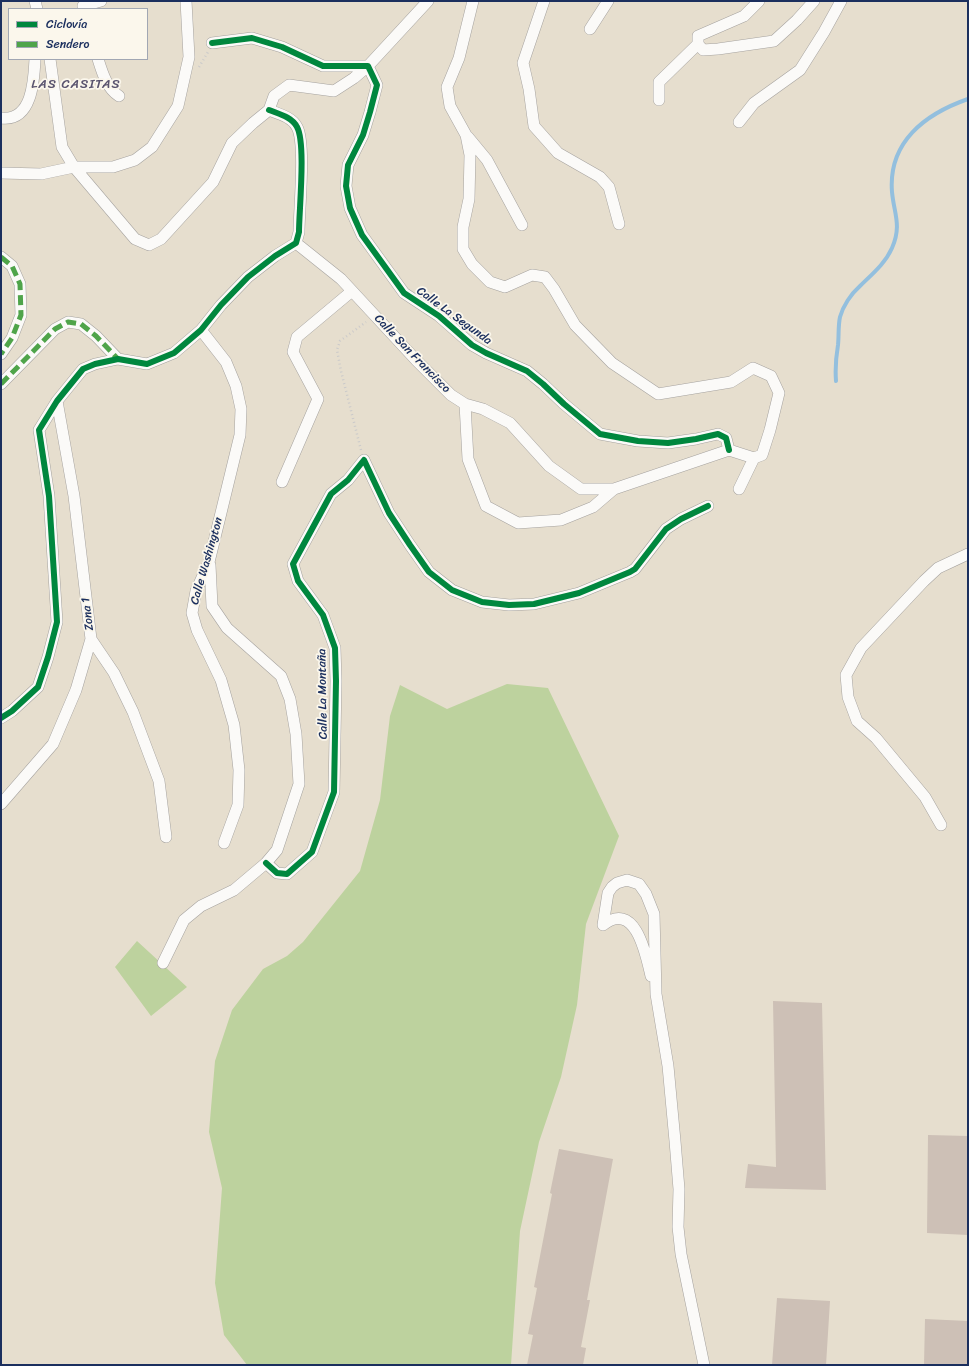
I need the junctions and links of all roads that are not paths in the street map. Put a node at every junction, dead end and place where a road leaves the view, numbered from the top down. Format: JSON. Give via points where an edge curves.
{"nodes":[{"id":1,"x":101,"y":1,"type":"edge"},
{"id":2,"x":186,"y":1,"type":"edge"},
{"id":3,"x":428,"y":1,"type":"edge"},
{"id":4,"x":544,"y":1,"type":"edge"},
{"id":5,"x":608,"y":1,"type":"edge"},
{"id":6,"x":759,"y":1,"type":"edge"},
{"id":7,"x":814,"y":1,"type":"edge"},
{"id":8,"x":841,"y":1,"type":"edge"},
{"id":9,"x":471,"y":2,"type":"edge"},
{"id":10,"x":83,"y":5,"type":"edge"},
{"id":11,"x":590,"y":29,"type":"dead end"},
{"id":12,"x":212,"y":43,"type":"dead end"},
{"id":13,"x":698,"y":44,"type":"junction"},
{"id":14,"x":35,"y":60,"type":"edge"},
{"id":15,"x":50,"y":60,"type":"edge"},
{"id":16,"x":98,"y":60,"type":"edge"},
{"id":17,"x":368,"y":66,"type":"junction"},
{"id":18,"x":119,"y":96,"type":"dead end"},
{"id":19,"x":658,"y":100,"type":"dead end"},
{"id":20,"x":269,"y":110,"type":"junction"},
{"id":21,"x":1,"y":118,"type":"edge"},
{"id":22,"x":739,"y":122,"type":"dead end"},
{"id":23,"x":466,"y":136,"type":"junction"},
{"id":24,"x":74,"y":167,"type":"junction"},
{"id":25,"x":1,"y":173,"type":"edge"},
{"id":26,"x":619,"y":224,"type":"dead end"},
{"id":27,"x":522,"y":225,"type":"dead end"},
{"id":28,"x":296,"y":243,"type":"junction"},
{"id":29,"x":1,"y":257,"type":"edge"},
{"id":30,"x":352,"y":291,"type":"junction"},
{"id":31,"x":201,"y":330,"type":"junction"},
{"id":32,"x":1,"y":354,"type":"edge"},
{"id":33,"x":118,"y":359,"type":"junction"},
{"id":34,"x":1,"y":384,"type":"edge"},
{"id":35,"x":57,"y":401,"type":"junction"},
{"id":36,"x":464,"y":404,"type":"junction"},
{"id":37,"x":729,"y":450,"type":"junction"},
{"id":38,"x":754,"y":458,"type":"junction"},
{"id":39,"x":282,"y":482,"type":"dead end"},
{"id":40,"x":614,"y":489,"type":"junction"},
{"id":41,"x":739,"y":489,"type":"dead end"},
{"id":42,"x":708,"y":506,"type":"dead end"},
{"id":43,"x":968,"y":554,"type":"edge"},
{"id":44,"x":209,"y":562,"type":"junction"},
{"id":45,"x":91,"y":639,"type":"junction"},
{"id":46,"x":1,"y":718,"type":"edge"},
{"id":47,"x":1,"y":804,"type":"edge"},
{"id":48,"x":941,"y":825,"type":"dead end"},
{"id":49,"x":166,"y":837,"type":"dead end"},
{"id":50,"x":224,"y":843,"type":"dead end"},
{"id":51,"x":266,"y":863,"type":"junction"},
{"id":52,"x":164,"y":962,"type":"dead end"},
{"id":53,"x":656,"y":994,"type":"junction"},
{"id":54,"x":704,"y":1365,"type":"edge"}],
"edges":[{"from":1,"to":10,"type":"street"},
{"from":2,"to":24,"type":"street","via":[[190,57],[178,106],[152,147],[134,160],[113,167]]},
{"from":3,"to":17,"type":"street"},
{"from":4,"to":26,"type":"street","via":[[523,63],[534,126],[558,153],[600,177],[609,187]]},
{"from":5,"to":11,"type":"street"},
{"from":6,"to":13,"type":"street","via":[[744,16],[698,36]]},
{"from":7,"to":13,"type":"street","via":[[774,40],[703,50]]},
{"from":8,"to":22,"type":"street","via":[[800,70],[754,103]]},
{"from":9,"to":23,"type":"street","via":[[459,58],[447,87],[450,106]]},
{"from":12,"to":17,"type":"street","via":[[252,38],[323,66]]},
{"from":13,"to":19,"type":"street","via":[[659,82]]},
{"from":14,"to":21,"type":"street","via":[[29,100],[19,115]]},
{"from":15,"to":24,"type":"street","via":[[62,147]]},
{"from":16,"to":18,"type":"street","via":[[113,92]]},
{"from":17,"to":20,"type":"street","via":[[334,91],[290,85],[274,96]]},
{"from":17,"to":37,"type":"street","name":"Calle La Segunda","via":[[377,85],[363,135],[348,166],[346,186],[350,208],[362,235],[404,293],[439,316],[472,345],[527,371],[600,434],[668,443],[718,434],[726,438]]},
{"from":20,"to":24,"type":"street","via":[[232,143],[213,182],[161,239],[149,245],[135,240]]},
{"from":20,"to":28,"type":"street","via":[[287,117],[297,127],[301,144]]},
{"from":23,"to":27,"type":"street","via":[[487,160]]},
{"from":23,"to":38,"type":"street","via":[[470,155],[469,199],[463,227],[463,249],[472,264],[490,282],[506,287],[532,275],[545,277],[575,325],[612,363],[658,394],[731,382],[753,368],[771,376],[778,393],[762,455]]},
{"from":24,"to":25,"type":"street","via":[[41,174]]},
{"from":28,"to":30,"type":"street","name":"Calle San Francisco"},
{"from":28,"to":31,"type":"street","via":[[248,277]]},
{"from":29,"to":32,"type":"street","via":[[12,266],[20,284],[21,315],[12,338]]},
{"from":30,"to":36,"type":"street","name":"Calle San Francisco","via":[[446,390]]},
{"from":30,"to":39,"type":"street","via":[[297,337],[293,352],[318,400]]},
{"from":31,"to":33,"type":"street","via":[[174,353],[147,364]]},
{"from":31,"to":44,"type":"street","name":"Calle Washington","via":[[226,362],[236,386],[241,409],[240,435]]},
{"from":33,"to":34,"type":"street","via":[[81,324],[68,322],[55,329]]},
{"from":33,"to":35,"type":"street","via":[[83,369]]},
{"from":35,"to":45,"type":"street","name":"Zona 1","via":[[74,496]]},
{"from":35,"to":46,"type":"street","via":[[39,430],[49,496],[57,622],[38,687]]},
{"from":36,"to":40,"type":"street","name":"Calle San Francisco","via":[[483,409],[510,423],[549,466],[581,489]]},
{"from":36,"to":40,"type":"street","via":[[468,458],[486,506],[518,523],[562,520],[593,507]]},
{"from":37,"to":38,"type":"street"},
{"from":37,"to":40,"type":"street","name":"Calle San Francisco"},
{"from":38,"to":41,"type":"street"},
{"from":42,"to":51,"type":"street","name":"Calle La Montaña","via":[[666,529],[630,572],[579,593],[534,604],[482,602],[452,590],[429,572],[389,514],[364,460],[348,480],[331,494],[293,564],[298,581],[323,615],[335,648],[334,792],[312,852],[287,874],[277,873]]},
{"from":43,"to":48,"type":"street","via":[[938,568],[924,580],[861,648],[846,675],[848,697],[858,721],[876,738],[925,797]]},
{"from":44,"to":50,"type":"street","name":"Calle Washington","via":[[196,591],[192,613],[197,630],[221,680],[234,725],[239,770],[238,805]]},
{"from":44,"to":51,"type":"street","via":[[212,606],[227,628],[281,676],[290,699],[296,734],[299,784],[277,850]]},
{"from":45,"to":47,"type":"street","name":"Zona 1","via":[[76,690],[53,744]]},
{"from":45,"to":49,"type":"street","via":[[114,673],[159,781]]},
{"from":51,"to":52,"type":"street","via":[[234,890],[202,906],[184,920]]},
{"from":53,"to":53,"type":"street","via":[[654,914],[639,884],[622,881],[608,893],[603,925],[616,918],[622,919],[634,928],[641,941]]},
{"from":53,"to":54,"type":"street","via":[[668,1066],[679,1190],[678,1227]]}]}
